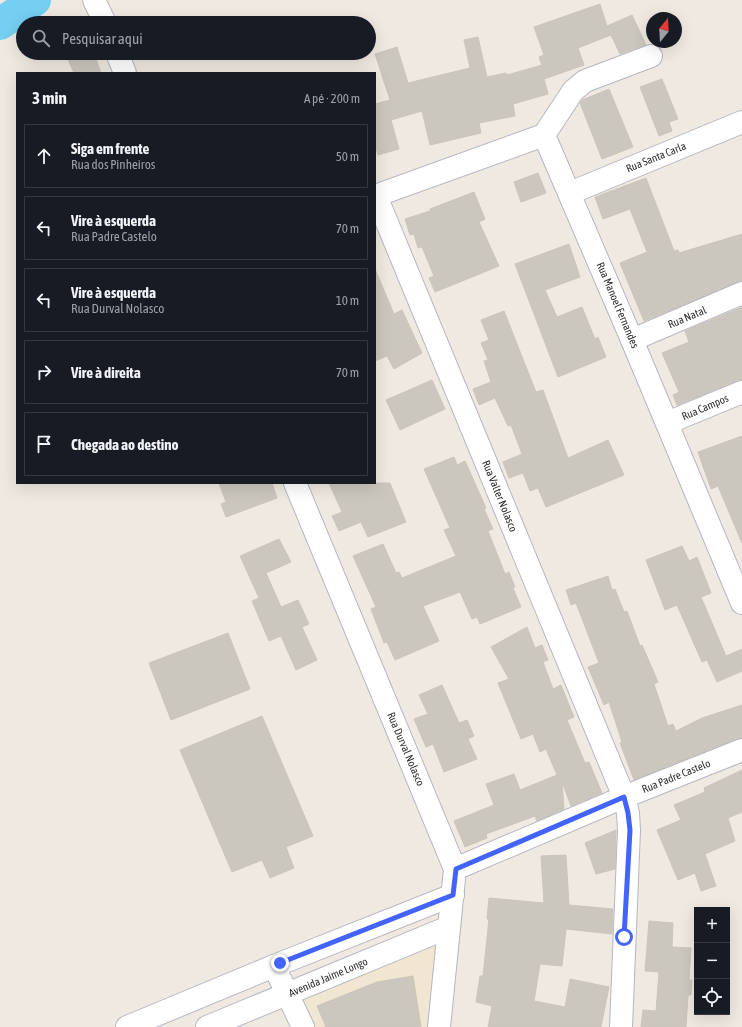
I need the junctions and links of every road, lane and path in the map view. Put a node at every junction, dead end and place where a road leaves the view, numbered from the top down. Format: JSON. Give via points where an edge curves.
{"nodes":[{"id":1,"x":651,"y":56,"type":"dead end"},
{"id":2,"x":120,"y":60,"type":"edge"},
{"id":3,"x":125,"y":72,"type":"edge"},
{"id":4,"x":742,"y":122,"type":"edge"},
{"id":5,"x":544,"y":135,"type":"junction"},
{"id":6,"x":570,"y":192,"type":"junction"},
{"id":7,"x":376,"y":196,"type":"edge"},
{"id":8,"x":376,"y":198,"type":"edge"},
{"id":9,"x":742,"y":293,"type":"edge"},
{"id":10,"x":632,"y":340,"type":"junction"},
{"id":11,"x":742,"y":392,"type":"edge"},
{"id":12,"x":667,"y":423,"type":"junction"},
{"id":13,"x":295,"y":484,"type":"edge"},
{"id":14,"x":736,"y":571,"type":"edge"},
{"id":15,"x":742,"y":603,"type":"edge"},
{"id":16,"x":742,"y":750,"type":"edge"},
{"id":17,"x":624,"y":797,"type":"junction"},
{"id":18,"x":456,"y":869,"type":"junction"},
{"id":19,"x":453,"y":895,"type":"junction"},
{"id":20,"x":449,"y":927,"type":"junction"},
{"id":21,"x":274,"y":966,"type":"junction"},
{"id":22,"x":286,"y":995,"type":"junction"},
{"id":23,"x":127,"y":1027,"type":"edge"},
{"id":24,"x":207,"y":1027,"type":"edge"},
{"id":25,"x":303,"y":1027,"type":"edge"},
{"id":26,"x":439,"y":1027,"type":"edge"},
{"id":27,"x":621,"y":1027,"type":"edge"}],
"edges":[{"from":1,"to":5,"type":"street","via":[[585,81],[573,91]]},
{"from":2,"to":3,"type":"street"},
{"from":4,"to":6,"type":"street","name":"Rua Santa Carla"},
{"from":5,"to":6,"type":"street","name":"Rua Manoel Fernandes"},
{"from":5,"to":7,"type":"street"},
{"from":6,"to":10,"type":"street","name":"Rua Manoel Fernandes"},
{"from":8,"to":17,"type":"street","name":"Rua Valter Nolasco"},
{"from":9,"to":10,"type":"street","name":"Rua Natal"},
{"from":10,"to":12,"type":"street","name":"Rua Manoel Fernandes"},
{"from":11,"to":12,"type":"street","name":"Rua Campos"},
{"from":12,"to":14,"type":"street","name":"Rua Manoel Fernandes"},
{"from":13,"to":18,"type":"street","name":"Rua Durval Nolasco"},
{"from":14,"to":15,"type":"street","name":"Rua Manoel Fernandes"},
{"from":16,"to":17,"type":"street","name":"Rua Padre Castelo"},
{"from":17,"to":18,"type":"street","name":"Rua Padre Castelo"},
{"from":17,"to":27,"type":"street","name":"Rua Valter Nolasco","via":[[630,830]]},
{"from":18,"to":19,"type":"street","name":"Rua Durval Nolasco"},
{"from":19,"to":20,"type":"street","name":"Rua Durval Nolasco"},
{"from":19,"to":21,"type":"street"},
{"from":20,"to":22,"type":"street","name":"Avenida Jaime Longo"},
{"from":20,"to":26,"type":"street","name":"Rua Durval Nolasco"},
{"from":21,"to":22,"type":"street"},
{"from":21,"to":23,"type":"street"},
{"from":22,"to":24,"type":"street","name":"Avenida Jaime Longo"},
{"from":22,"to":25,"type":"street"}]}
